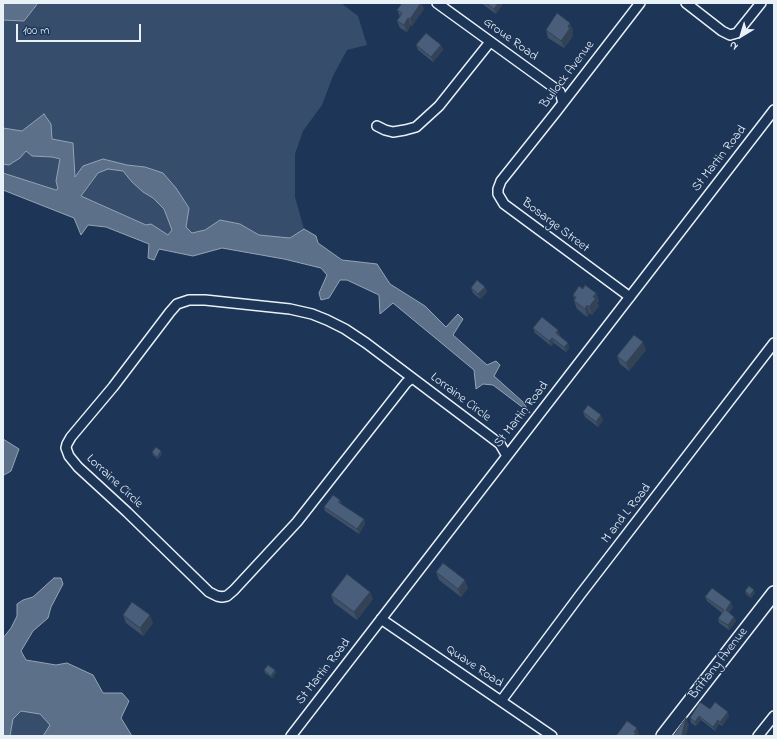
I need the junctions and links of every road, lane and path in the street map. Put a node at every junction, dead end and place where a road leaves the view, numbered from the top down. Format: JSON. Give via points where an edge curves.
{"nodes":[{"id":1,"x":437,"y":3,"type":"edge"},
{"id":2,"x":640,"y":3,"type":"edge"},
{"id":3,"x":686,"y":3,"type":"edge"},
{"id":4,"x":761,"y":3,"type":"edge"},
{"id":5,"x":490,"y":42,"type":"junction"},
{"id":6,"x":563,"y":103,"type":"junction"},
{"id":7,"x":774,"y":110,"type":"edge"},
{"id":8,"x":377,"y":126,"type":"dead end"},
{"id":9,"x":516,"y":163,"type":"joint"},
{"id":10,"x":630,"y":297,"type":"junction"},
{"id":11,"x":774,"y":343,"type":"edge"},
{"id":12,"x":412,"y":378,"type":"junction"},
{"id":13,"x":507,"y":456,"type":"junction"},
{"id":14,"x":774,"y":593,"type":"edge"},
{"id":15,"x":381,"y":619,"type":"junction"},
{"id":16,"x":501,"y":701,"type":"junction"},
{"id":17,"x":774,"y":716,"type":"edge"},
{"id":18,"x":291,"y":736,"type":"edge"},
{"id":19,"x":552,"y":736,"type":"edge"},
{"id":20,"x":663,"y":736,"type":"edge"},
{"id":21,"x":758,"y":736,"type":"edge"}],
"edges":[{"from":1,"to":5,"type":"street","name":"Groue Road"},
{"from":2,"to":6,"type":"street","name":"Bullock Avenue"},
{"from":3,"to":4,"type":"street","via":[[730,35],[737,33]]},
{"from":5,"to":6,"type":"street","name":"Groue Road","via":[[560,92]]},
{"from":5,"to":8,"type":"street","via":[[439,106],[416,127],[393,132]]},
{"from":6,"to":9,"type":"street","name":"Bullock Avenue"},
{"from":7,"to":10,"type":"street","name":"St Martin Road"},
{"from":9,"to":10,"type":"street","name":"Bosarge Street","via":[[501,181],[498,189],[504,204]]},
{"from":10,"to":13,"type":"street","name":"St Martin Road"},
{"from":11,"to":16,"type":"street","name":"M and L Road"},
{"from":12,"to":12,"type":"street","name":"Lorraine Circle","via":[[297,522],[227,596],[217,596],[209,592],[78,467],[66,448],[70,437],[113,387],[170,312],[177,304],[190,300],[290,309],[312,314],[345,329]]},
{"from":12,"to":13,"type":"street","name":"Lorraine Circle","via":[[500,444]]},
{"from":13,"to":15,"type":"street","name":"St Martin Road"},
{"from":14,"to":20,"type":"street","name":"Brittany Avenue"},
{"from":15,"to":16,"type":"street","name":"Quave Road"},
{"from":15,"to":18,"type":"street","name":"St Martin Road"},
{"from":16,"to":19,"type":"street","name":"Quave Road"},
{"from":17,"to":21,"type":"street"}]}
